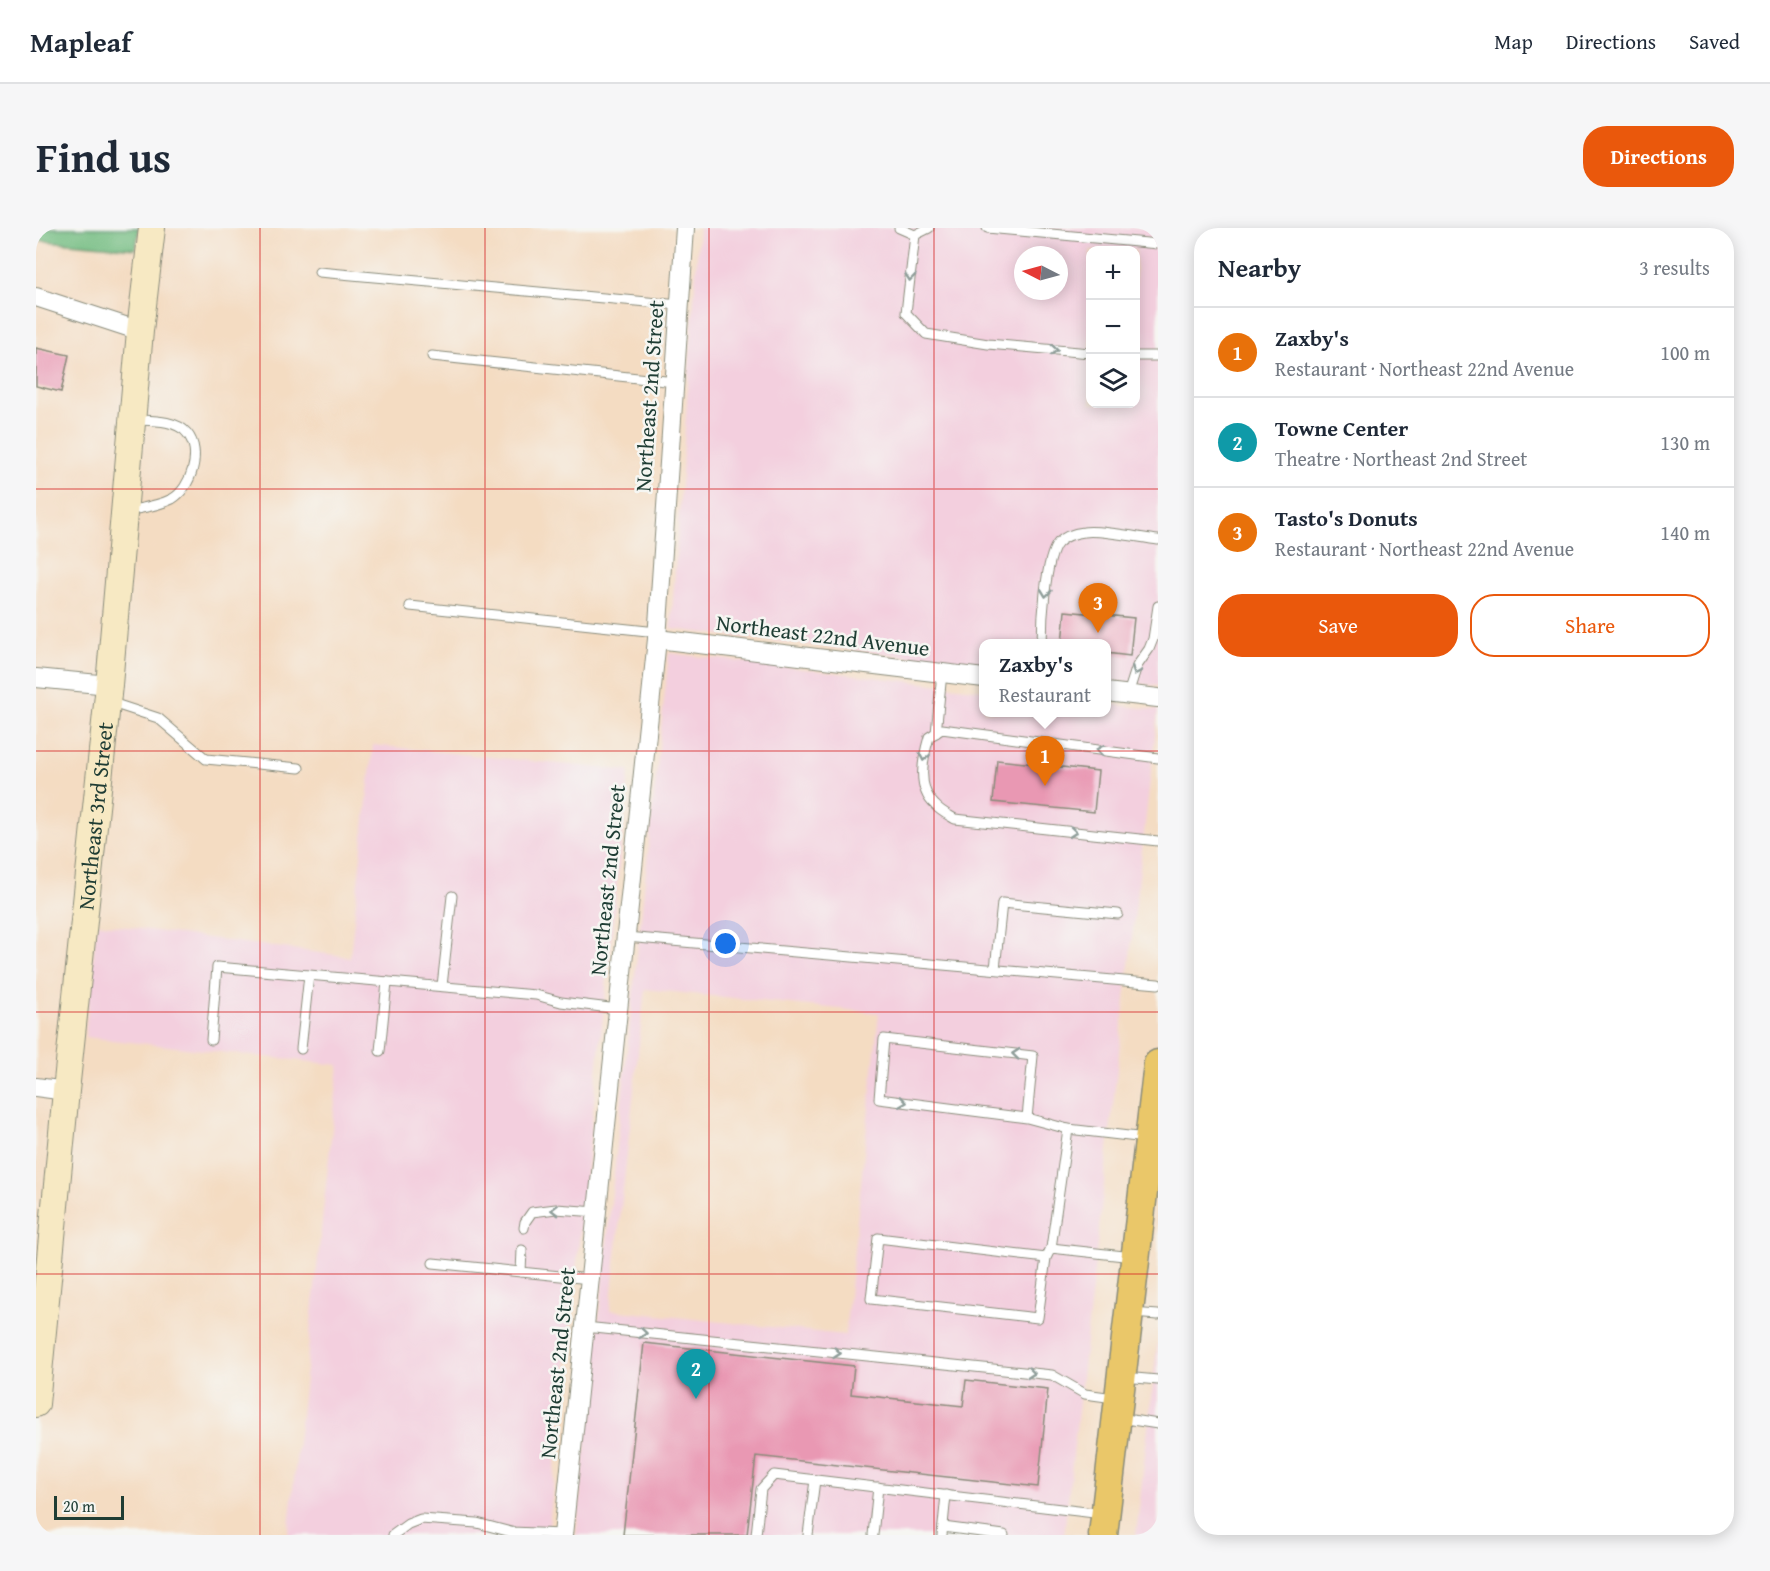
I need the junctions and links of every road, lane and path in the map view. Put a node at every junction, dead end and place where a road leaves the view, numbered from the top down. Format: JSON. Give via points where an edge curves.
{"nodes":[{"id":1,"x":152,"y":228,"type":"edge"},
{"id":2,"x":685,"y":228,"type":"edge"},
{"id":3,"x":899,"y":228,"type":"edge"},
{"id":4,"x":929,"y":228,"type":"edge"},
{"id":5,"x":987,"y":228,"type":"edge"},
{"id":6,"x":915,"y":235,"type":"junction"},
{"id":7,"x":1158,"y":244,"type":"edge"},
{"id":8,"x":319,"y":272,"type":"dead end"},
{"id":9,"x":36,"y":297,"type":"edge"},
{"id":10,"x":680,"y":305,"type":"junction"},
{"id":11,"x":140,"y":331,"type":"junction"},
{"id":12,"x":1086,"y":353,"type":"edge"},
{"id":13,"x":432,"y":356,"type":"dead end"},
{"id":14,"x":1140,"y":356,"type":"edge"},
{"id":15,"x":1158,"y":356,"type":"edge"},
{"id":16,"x":675,"y":382,"type":"junction"},
{"id":17,"x":132,"y":420,"type":"junction"},
{"id":18,"x":124,"y":512,"type":"junction"},
{"id":19,"x":1158,"y":540,"type":"edge"},
{"id":20,"x":410,"y":606,"type":"dead end"},
{"id":21,"x":1158,"y":606,"type":"edge"},
{"id":22,"x":657,"y":636,"type":"junction"},
{"id":23,"x":1042,"y":639,"type":"edge"},
{"id":24,"x":942,"y":673,"type":"junction"},
{"id":25,"x":979,"y":677,"type":"edge"},
{"id":26,"x":36,"y":678,"type":"edge"},
{"id":27,"x":1111,"y":692,"type":"edge"},
{"id":28,"x":108,"y":693,"type":"junction"},
{"id":29,"x":1128,"y":694,"type":"junction"},
{"id":30,"x":1158,"y":698,"type":"edge"},
{"id":31,"x":936,"y":733,"type":"junction"},
{"id":32,"x":1158,"y":758,"type":"edge"},
{"id":33,"x":299,"y":768,"type":"dead end"},
{"id":34,"x":1158,"y":842,"type":"edge"},
{"id":35,"x":452,"y":896,"type":"dead end"},
{"id":36,"x":1118,"y":914,"type":"dead end"},
{"id":37,"x":626,"y":937,"type":"junction"},
{"id":38,"x":995,"y":969,"type":"junction"},
{"id":39,"x":309,"y":975,"type":"junction"},
{"id":40,"x":387,"y":982,"type":"junction"},
{"id":41,"x":1158,"y":984,"type":"edge"},
{"id":42,"x":442,"y":986,"type":"junction"},
{"id":43,"x":618,"y":1009,"type":"junction"},
{"id":44,"x":211,"y":1040,"type":"dead end"},
{"id":45,"x":301,"y":1049,"type":"dead end"},
{"id":46,"x":380,"y":1051,"type":"dead end"},
{"id":47,"x":1158,"y":1064,"type":"edge"},
{"id":48,"x":36,"y":1087,"type":"edge"},
{"id":49,"x":66,"y":1091,"type":"junction"},
{"id":50,"x":1156,"y":1104,"type":"edge"},
{"id":51,"x":1027,"y":1118,"type":"junction"},
{"id":52,"x":1068,"y":1130,"type":"junction"},
{"id":53,"x":1149,"y":1138,"type":"junction"},
{"id":54,"x":597,"y":1212,"type":"junction"},
{"id":55,"x":524,"y":1228,"type":"dead end"},
{"id":56,"x":1051,"y":1248,"type":"junction"},
{"id":57,"x":522,"y":1250,"type":"dead end"},
{"id":58,"x":1046,"y":1258,"type":"junction"},
{"id":59,"x":1135,"y":1258,"type":"junction"},
{"id":60,"x":433,"y":1263,"type":"dead end"},
{"id":61,"x":521,"y":1272,"type":"junction"},
{"id":62,"x":590,"y":1279,"type":"junction"},
{"id":63,"x":1129,"y":1312,"type":"junction"},
{"id":64,"x":1158,"y":1315,"type":"edge"},
{"id":65,"x":585,"y":1327,"type":"junction"},
{"id":66,"x":1158,"y":1380,"type":"edge"},
{"id":67,"x":1119,"y":1398,"type":"junction"},
{"id":68,"x":36,"y":1404,"type":"edge"},
{"id":69,"x":1158,"y":1424,"type":"edge"},
{"id":70,"x":815,"y":1480,"type":"junction"},
{"id":71,"x":878,"y":1487,"type":"junction"},
{"id":72,"x":946,"y":1495,"type":"junction"},
{"id":73,"x":1104,"y":1525,"type":"edge"},
{"id":74,"x":490,"y":1531,"type":"edge"},
{"id":75,"x":942,"y":1531,"type":"edge"},
{"id":76,"x":393,"y":1535,"type":"edge"},
{"id":77,"x":563,"y":1535,"type":"edge"},
{"id":78,"x":756,"y":1535,"type":"edge"},
{"id":79,"x":808,"y":1535,"type":"edge"},
{"id":80,"x":873,"y":1535,"type":"edge"},
{"id":81,"x":1004,"y":1535,"type":"edge"}],
"edges":[{"from":1,"to":11,"type":"street","name":"Northeast 3rd Street"},
{"from":2,"to":10,"type":"street","name":"Northeast 2nd Street"},
{"from":3,"to":6,"type":"lane"},
{"from":4,"to":6,"type":"lane"},
{"from":5,"to":7,"type":"lane"},
{"from":6,"to":12,"type":"lane","one_way":true,"via":[[906,314],[926,334]]},
{"from":8,"to":10,"type":"lane"},
{"from":9,"to":11,"type":"street"},
{"from":10,"to":16,"type":"street","name":"Northeast 2nd Street"},
{"from":11,"to":17,"type":"street","name":"Northeast 3rd Street"},
{"from":13,"to":16,"type":"lane"},
{"from":14,"to":15,"type":"lane"},
{"from":16,"to":22,"type":"street","name":"Northeast 2nd Street"},
{"from":17,"to":18,"type":"street","name":"Northeast 3rd Street"},
{"from":17,"to":18,"type":"lane","via":[[169,423],[187,433],[194,448],[193,468],[183,490],[173,498]]},
{"from":18,"to":28,"type":"street","name":"Northeast 3rd Street"},
{"from":19,"to":23,"type":"lane","one_way":true,"via":[[1086,531],[1067,536],[1057,544],[1046,589]]},
{"from":20,"to":22,"type":"lane"},
{"from":21,"to":29,"type":"lane","one_way":true,"via":[[1153,639],[1137,666]]},
{"from":22,"to":24,"type":"street","name":"Northeast 22nd Avenue"},
{"from":22,"to":37,"type":"street","name":"Northeast 2nd Street"},
{"from":24,"to":25,"type":"street","name":"Northeast 22nd Avenue"},
{"from":24,"to":31,"type":"lane"},
{"from":26,"to":28,"type":"street"},
{"from":27,"to":29,"type":"street"},
{"from":28,"to":33,"type":"lane","via":[[158,718],[206,759]]},
{"from":28,"to":49,"type":"street","name":"Northeast 3rd Street"},
{"from":29,"to":30,"type":"street"},
{"from":32,"to":31,"type":"lane","one_way":true,"via":[[942,729]]},
{"from":31,"to":34,"type":"lane","one_way":true,"via":[[929,737],[923,759],[925,787],[933,805],[955,819]]},
{"from":35,"to":42,"type":"lane"},
{"from":36,"to":38,"type":"lane","via":[[1002,903]]},
{"from":37,"to":38,"type":"lane"},
{"from":37,"to":43,"type":"street","name":"Northeast 2nd Street"},
{"from":38,"to":41,"type":"lane"},
{"from":39,"to":40,"type":"lane"},
{"from":39,"to":44,"type":"lane","via":[[217,968]]},
{"from":39,"to":45,"type":"lane"},
{"from":40,"to":42,"type":"lane"},
{"from":40,"to":46,"type":"lane"},
{"from":42,"to":43,"type":"lane","via":[[537,994],[561,1002]]},
{"from":43,"to":54,"type":"street","name":"Northeast 2nd Street"},
{"from":47,"to":50,"type":"main road"},
{"from":48,"to":49,"type":"street"},
{"from":49,"to":68,"type":"street","name":"Northeast 3rd Street"},
{"from":50,"to":53,"type":"main road"},
{"from":51,"to":51,"type":"lane","one_way":true,"via":[[1033,1056],[884,1039],[879,1099]]},
{"from":51,"to":52,"type":"lane"},
{"from":52,"to":53,"type":"lane"},
{"from":52,"to":56,"type":"lane"},
{"from":53,"to":59,"type":"main road","via":[[1146,1201]]},
{"from":54,"to":55,"type":"lane","one_way":true,"via":[[532,1212]]},
{"from":54,"to":62,"type":"street","name":"Northeast 2nd Street"},
{"from":56,"to":58,"type":"lane"},
{"from":56,"to":59,"type":"lane"},
{"from":57,"to":61,"type":"lane"},
{"from":58,"to":58,"type":"lane","via":[[878,1238],[871,1299],[1038,1318]]},
{"from":59,"to":63,"type":"main road"},
{"from":60,"to":61,"type":"lane"},
{"from":61,"to":62,"type":"lane"},
{"from":62,"to":65,"type":"street","name":"Northeast 2nd Street"},
{"from":63,"to":64,"type":"lane"},
{"from":63,"to":67,"type":"main road"},
{"from":65,"to":67,"type":"lane","one_way":true,"via":[[1052,1375],[1085,1394]]},
{"from":65,"to":77,"type":"street","name":"Northeast 2nd Street"},
{"from":66,"to":67,"type":"lane"},
{"from":67,"to":69,"type":"lane"},
{"from":67,"to":73,"type":"main road"},
{"from":70,"to":71,"type":"lane"},
{"from":70,"to":78,"type":"lane","via":[[774,1475],[761,1489]]},
{"from":70,"to":79,"type":"lane"},
{"from":71,"to":72,"type":"lane"},
{"from":71,"to":80,"type":"lane"},
{"from":72,"to":73,"type":"lane"},
{"from":72,"to":75,"type":"lane"},
{"from":74,"to":76,"type":"lane","via":[[477,1523],[421,1519]]},
{"from":74,"to":77,"type":"lane"},
{"from":75,"to":81,"type":"lane"}]}
